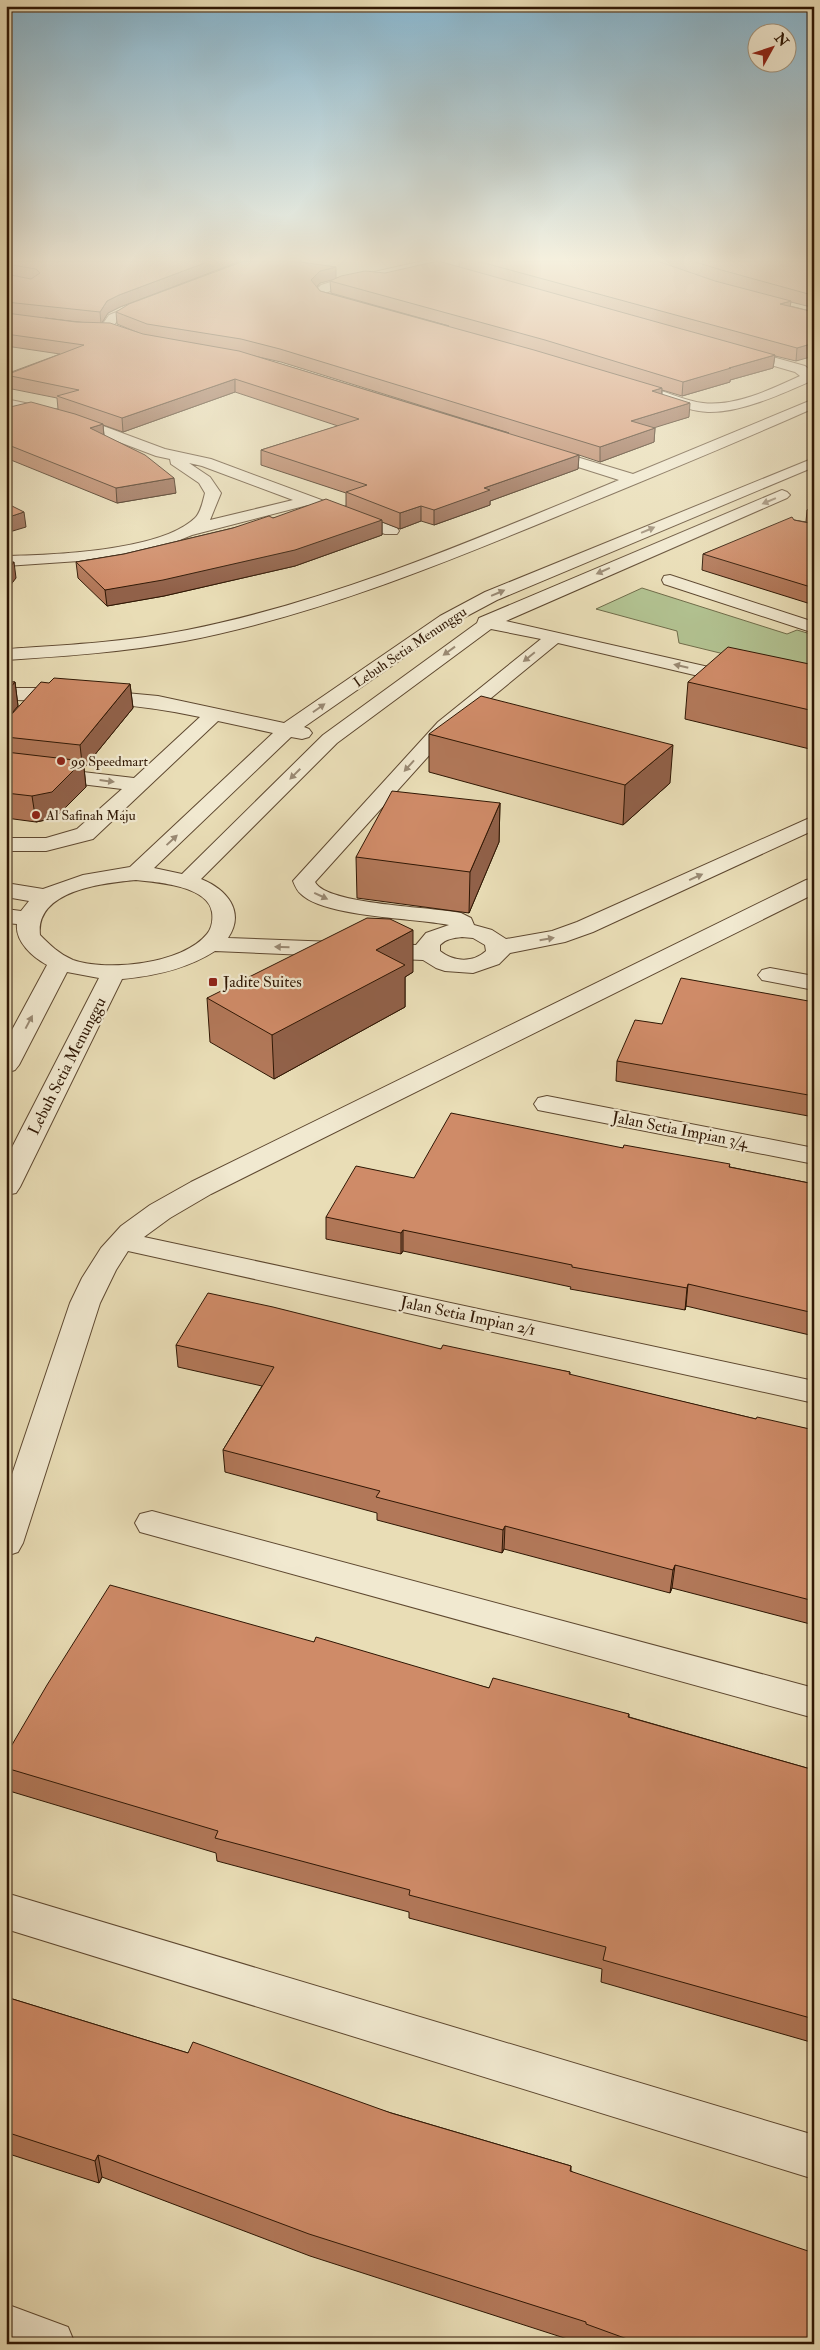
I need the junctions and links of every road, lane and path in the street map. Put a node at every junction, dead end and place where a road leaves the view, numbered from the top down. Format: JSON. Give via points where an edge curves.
{"nodes":[{"id":1,"x":803,"y":371,"type":"edge"},
{"id":2,"x":643,"y":390,"type":"edge"},
{"id":3,"x":6,"y":403,"type":"edge"},
{"id":4,"x":814,"y":403,"type":"edge"},
{"id":5,"x":528,"y":446,"type":"edge"},
{"id":6,"x":161,"y":453,"type":"junction"},
{"id":7,"x":814,"y":462,"type":"edge"},
{"id":8,"x":632,"y":479,"type":"junction"},
{"id":9,"x":796,"y":490,"type":"dead end"},
{"id":10,"x":310,"y":500,"type":"junction"},
{"id":11,"x":391,"y":531,"type":"dead end"},
{"id":12,"x":183,"y":532,"type":"junction"},
{"id":13,"x":6,"y":561,"type":"edge"},
{"id":14,"x":670,"y":580,"type":"dead end"},
{"id":15,"x":455,"y":615,"type":"junction"},
{"id":16,"x":489,"y":622,"type":"junction"},
{"id":17,"x":814,"y":628,"type":"edge"},
{"id":18,"x":555,"y":637,"type":"junction"},
{"id":19,"x":6,"y":655,"type":"edge"},
{"id":20,"x":757,"y":683,"type":"edge"},
{"id":21,"x":6,"y":694,"type":"edge"},
{"id":22,"x":42,"y":694,"type":"junction"},
{"id":23,"x":24,"y":714,"type":"edge"},
{"id":24,"x":213,"y":715,"type":"junction"},
{"id":25,"x":287,"y":730,"type":"junction"},
{"id":26,"x":330,"y":739,"type":"junction"},
{"id":27,"x":6,"y":769,"type":"edge"},
{"id":28,"x":136,"y":784,"type":"junction"},
{"id":29,"x":814,"y":822,"type":"edge"},
{"id":30,"x":6,"y":844,"type":"edge"},
{"id":31,"x":136,"y":874,"type":"junction"},
{"id":32,"x":187,"y":881,"type":"junction"},
{"id":33,"x":814,"y":885,"type":"edge"},
{"id":34,"x":6,"y":890,"type":"edge"},
{"id":35,"x":48,"y":897,"type":"junction"},
{"id":36,"x":6,"y":916,"type":"edge"},
{"id":37,"x":29,"y":919,"type":"junction"},
{"id":38,"x":462,"y":930,"type":"junction"},
{"id":39,"x":216,"y":936,"type":"junction"},
{"id":40,"x":431,"y":946,"type":"junction"},
{"id":41,"x":498,"y":948,"type":"junction"},
{"id":42,"x":60,"y":963,"type":"junction"},
{"id":43,"x":114,"y":972,"type":"junction"},
{"id":44,"x":770,"y":975,"type":"dead end"},
{"id":45,"x":814,"y":983,"type":"edge"},
{"id":46,"x":6,"y":1065,"type":"edge"},
{"id":47,"x":547,"y":1104,"type":"dead end"},
{"id":48,"x":814,"y":1156,"type":"edge"},
{"id":49,"x":6,"y":1187,"type":"edge"},
{"id":50,"x":122,"y":1240,"type":"junction"},
{"id":51,"x":814,"y":1392,"type":"edge"},
{"id":52,"x":152,"y":1524,"type":"dead end"},
{"id":53,"x":6,"y":1543,"type":"edge"},
{"id":54,"x":814,"y":1704,"type":"edge"},
{"id":55,"x":6,"y":1911,"type":"edge"},
{"id":56,"x":814,"y":2157,"type":"edge"},
{"id":57,"x":6,"y":2328,"type":"edge"},
{"id":58,"x":50,"y":2344,"type":"edge"}],
"edges":[{"from":1,"to":2,"type":"street","via":[[807,373],[806,378],[796,383],[726,407],[691,405]]},
{"from":3,"to":6,"type":"street","via":[[82,423]]},
{"from":4,"to":8,"type":"street"},
{"from":5,"to":8,"type":"street"},
{"from":6,"to":10,"type":"street","via":[[206,462]]},
{"from":6,"to":12,"type":"street","via":[[187,466],[205,480],[213,493],[209,510],[200,522]]},
{"from":15,"to":7,"type":"street","name":"Lebuh Setia Menunggu","one_way":true,"via":[[491,596]]},
{"from":8,"to":19,"type":"street","via":[[433,562],[248,621],[119,646]]},
{"from":9,"to":16,"type":"street","name":"Lebuh Setia Menunggu","one_way":true},
{"from":10,"to":11,"type":"street"},
{"from":10,"to":12,"type":"street"},
{"from":12,"to":13,"type":"street","via":[[103,554],[69,559]]},
{"from":14,"to":17,"type":"street"},
{"from":15,"to":16,"type":"street"},
{"from":25,"to":15,"type":"street","name":"Lebuh Setia Menunggu","one_way":true},
{"from":16,"to":18,"type":"street"},
{"from":16,"to":26,"type":"street","name":"Lebuh Setia Menunggu","one_way":true},
{"from":20,"to":18,"type":"street","one_way":true},
{"from":18,"to":38,"type":"street","one_way":true,"via":[[445,726],[304,881],[309,890],[322,898],[342,904],[453,918],[463,923]]},
{"from":21,"to":22,"type":"street"},
{"from":22,"to":23,"type":"street"},
{"from":22,"to":24,"type":"street","via":[[158,702]]},
{"from":24,"to":25,"type":"street"},
{"from":24,"to":28,"type":"street"},
{"from":25,"to":26,"type":"street"},
{"from":31,"to":25,"type":"street","name":"Lebuh Setia Menunggu","one_way":true},
{"from":26,"to":32,"type":"street","name":"Lebuh Setia Menunggu","one_way":true},
{"from":27,"to":28,"type":"street","one_way":true},
{"from":28,"to":30,"type":"street","via":[[85,834],[58,844],[28,847]]},
{"from":41,"to":29,"type":"street","one_way":true,"via":[[558,937],[585,927]]},
{"from":31,"to":32,"type":"street","via":[[163,875]]},
{"from":31,"to":35,"type":"street","via":[[88,880]]},
{"from":32,"to":39,"type":"street","via":[[219,901],[224,914]]},
{"from":33,"to":50,"type":"street","via":[[201,1188],[155,1215]]},
{"from":34,"to":35,"type":"street"},
{"from":35,"to":37,"type":"street","via":[[36,907]]},
{"from":36,"to":37,"type":"street"},
{"from":37,"to":42,"type":"street","via":[[28,935],[39,951]]},
{"from":38,"to":40,"type":"street","via":[[446,932]]},
{"from":38,"to":41,"type":"street","via":[[491,937]]},
{"from":39,"to":40,"type":"street"},
{"from":39,"to":43,"type":"street","via":[[192,956],[170,965],[143,971]]},
{"from":40,"to":41,"type":"street","via":[[442,963],[464,967],[485,963],[498,953]]},
{"from":42,"to":43,"type":"street","via":[[85,970]]},
{"from":46,"to":42,"type":"street","one_way":true},
{"from":43,"to":49,"type":"street","name":"Lebuh Setia Menunggu"},
{"from":44,"to":45,"type":"street"},
{"from":47,"to":48,"type":"street","name":"Jalan Setia Impian 3/4"},
{"from":50,"to":51,"type":"street","name":"Jalan Setia Impian 2/1"},
{"from":50,"to":53,"type":"street","via":[[99,1272],[85,1304]]},
{"from":52,"to":54,"type":"street"},
{"from":55,"to":56,"type":"street"},
{"from":57,"to":58,"type":"street"}]}
